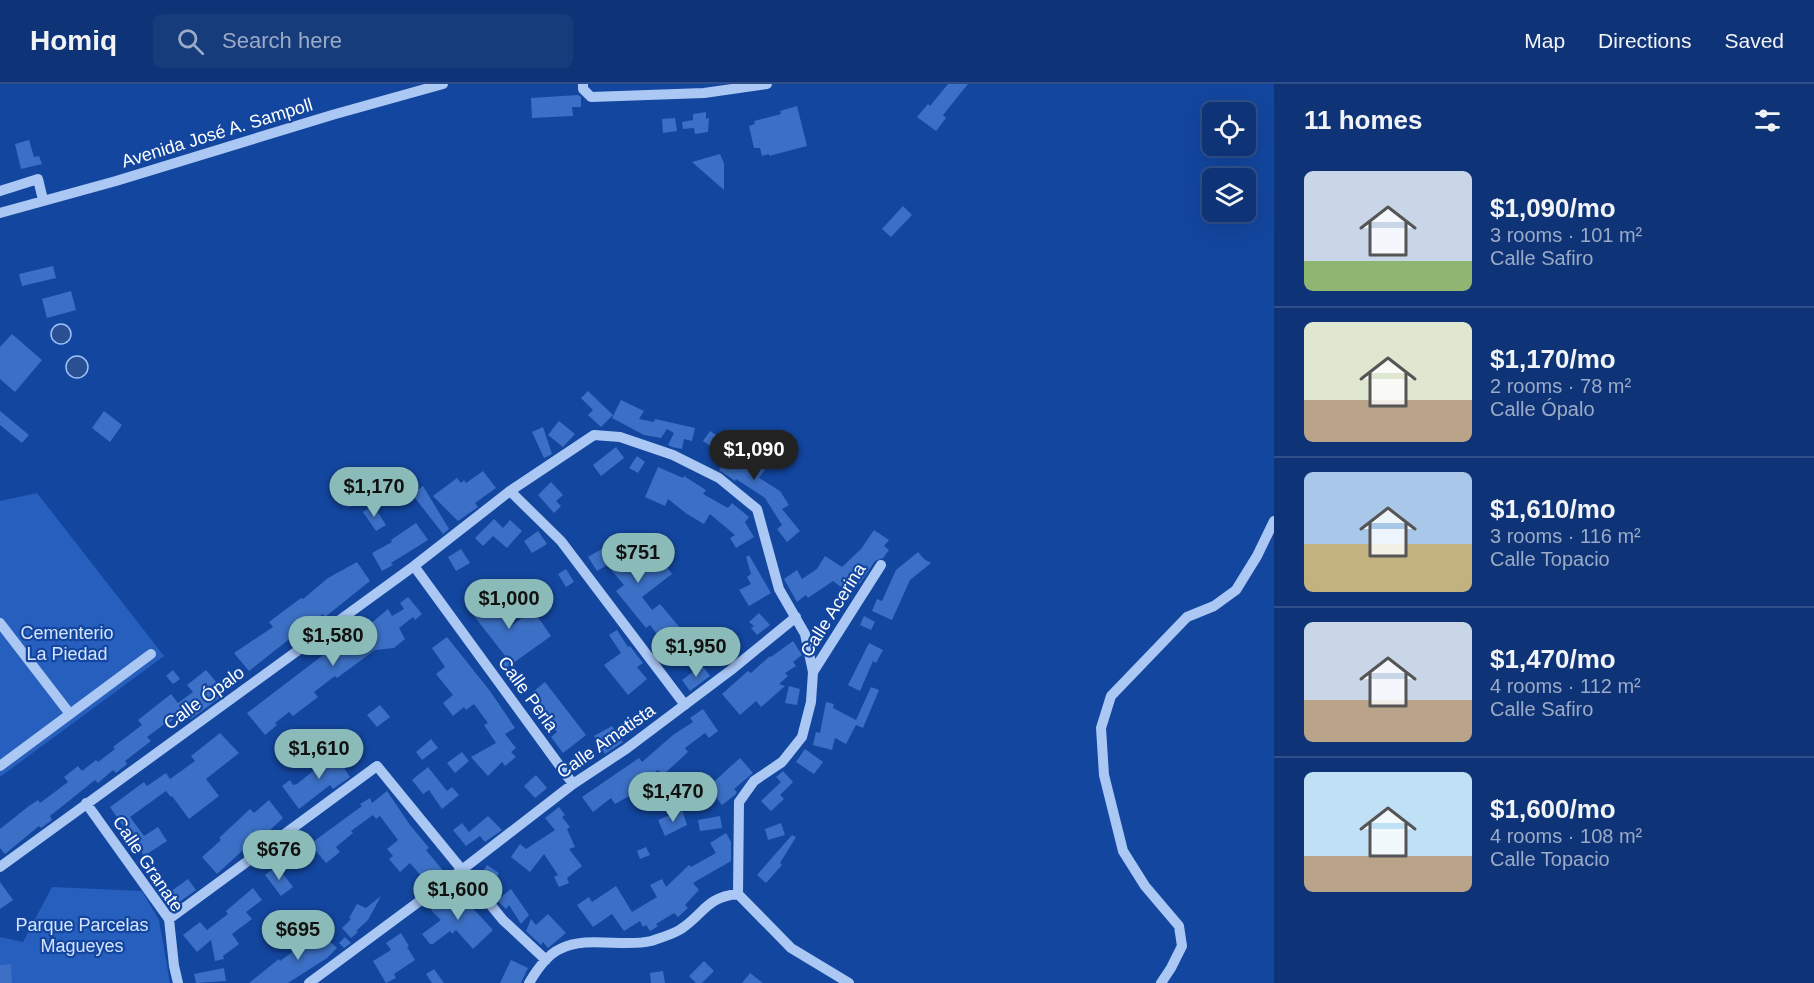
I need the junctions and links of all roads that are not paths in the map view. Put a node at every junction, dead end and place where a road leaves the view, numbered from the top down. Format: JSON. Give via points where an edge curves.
{"nodes":[{"id":1,"x":443,"y":84,"type":"edge"},
{"id":2,"x":583,"y":84,"type":"edge"},
{"id":3,"x":767,"y":84,"type":"edge"},
{"id":4,"x":0,"y":191,"type":"edge"},
{"id":5,"x":43,"y":200,"type":"junction"},
{"id":6,"x":0,"y":213,"type":"edge"},
{"id":7,"x":510,"y":491,"type":"junction"},
{"id":8,"x":1274,"y":521,"type":"edge"},
{"id":9,"x":881,"y":565,"type":"dead end"},
{"id":10,"x":414,"y":566,"type":"junction"},
{"id":11,"x":796,"y":617,"type":"junction"},
{"id":12,"x":0,"y":623,"type":"edge"},
{"id":13,"x":151,"y":654,"type":"dead end"},
{"id":14,"x":813,"y":672,"type":"junction"},
{"id":15,"x":685,"y":705,"type":"junction"},
{"id":16,"x":70,"y":714,"type":"junction"},
{"id":17,"x":0,"y":766,"type":"edge"},
{"id":18,"x":573,"y":784,"type":"junction"},
{"id":19,"x":86,"y":803,"type":"junction"},
{"id":20,"x":0,"y":867,"type":"edge"},
{"id":21,"x":463,"y":869,"type":"junction"},
{"id":22,"x":738,"y":894,"type":"junction"},
{"id":23,"x":169,"y":919,"type":"junction"},
{"id":24,"x":546,"y":960,"type":"junction"},
{"id":25,"x":535,"y":981,"type":"edge"},
{"id":26,"x":178,"y":983,"type":"edge"},
{"id":27,"x":309,"y":983,"type":"edge"},
{"id":28,"x":849,"y":983,"type":"edge"},
{"id":29,"x":1161,"y":983,"type":"edge"}],
"edges":[{"from":1,"to":5,"type":"street","name":"Avenida José A. Sampoll"},
{"from":2,"to":3,"type":"street","via":[[591,97],[704,93]]},
{"from":4,"to":5,"type":"street","via":[[38,180]]},
{"from":5,"to":6,"type":"street","name":"Avenida José A. Sampoll"},
{"from":7,"to":10,"type":"street","name":"Calle Ópalo"},
{"from":7,"to":11,"type":"street","name":"Calle Ópalo","via":[[594,435],[620,437],[674,455],[719,478],[757,509],[779,589]]},
{"from":7,"to":15,"type":"street","via":[[561,541]]},
{"from":8,"to":29,"type":"street","via":[[1236,590],[1214,606],[1187,617],[1111,696],[1101,728],[1104,775],[1124,852],[1145,886],[1179,926],[1182,946]]},
{"from":9,"to":14,"type":"street","name":"Calle Acerina"},
{"from":10,"to":18,"type":"street","name":"Calle Perla"},
{"from":10,"to":19,"type":"street","name":"Calle Ópalo"},
{"from":11,"to":14,"type":"street","name":"Calle Ópalo","via":[[805,634]]},
{"from":11,"to":15,"type":"street","name":"Calle Amatista"},
{"from":12,"to":16,"type":"street"},
{"from":13,"to":16,"type":"street"},
{"from":14,"to":22,"type":"street","name":"Calle Ópalo","via":[[812,702],[802,737],[782,762],[754,781],[739,802]]},
{"from":15,"to":18,"type":"street","name":"Calle Amatista"},
{"from":16,"to":17,"type":"street"},
{"from":18,"to":21,"type":"street","name":"Calle Amatista"},
{"from":19,"to":20,"type":"street","name":"Calle Ópalo"},
{"from":19,"to":23,"type":"street","name":"Calle Granate"},
{"from":21,"to":23,"type":"street","via":[[377,766]]},
{"from":21,"to":24,"type":"street","via":[[502,920]]},
{"from":21,"to":27,"type":"street","name":"Calle Amatista"},
{"from":22,"to":24,"type":"street","via":[[724,895],[681,929],[650,941],[578,944],[560,949]]},
{"from":22,"to":28,"type":"street","via":[[791,948]]},
{"from":23,"to":26,"type":"street","name":"Calle Granate"},
{"from":24,"to":25,"type":"street"}]}
